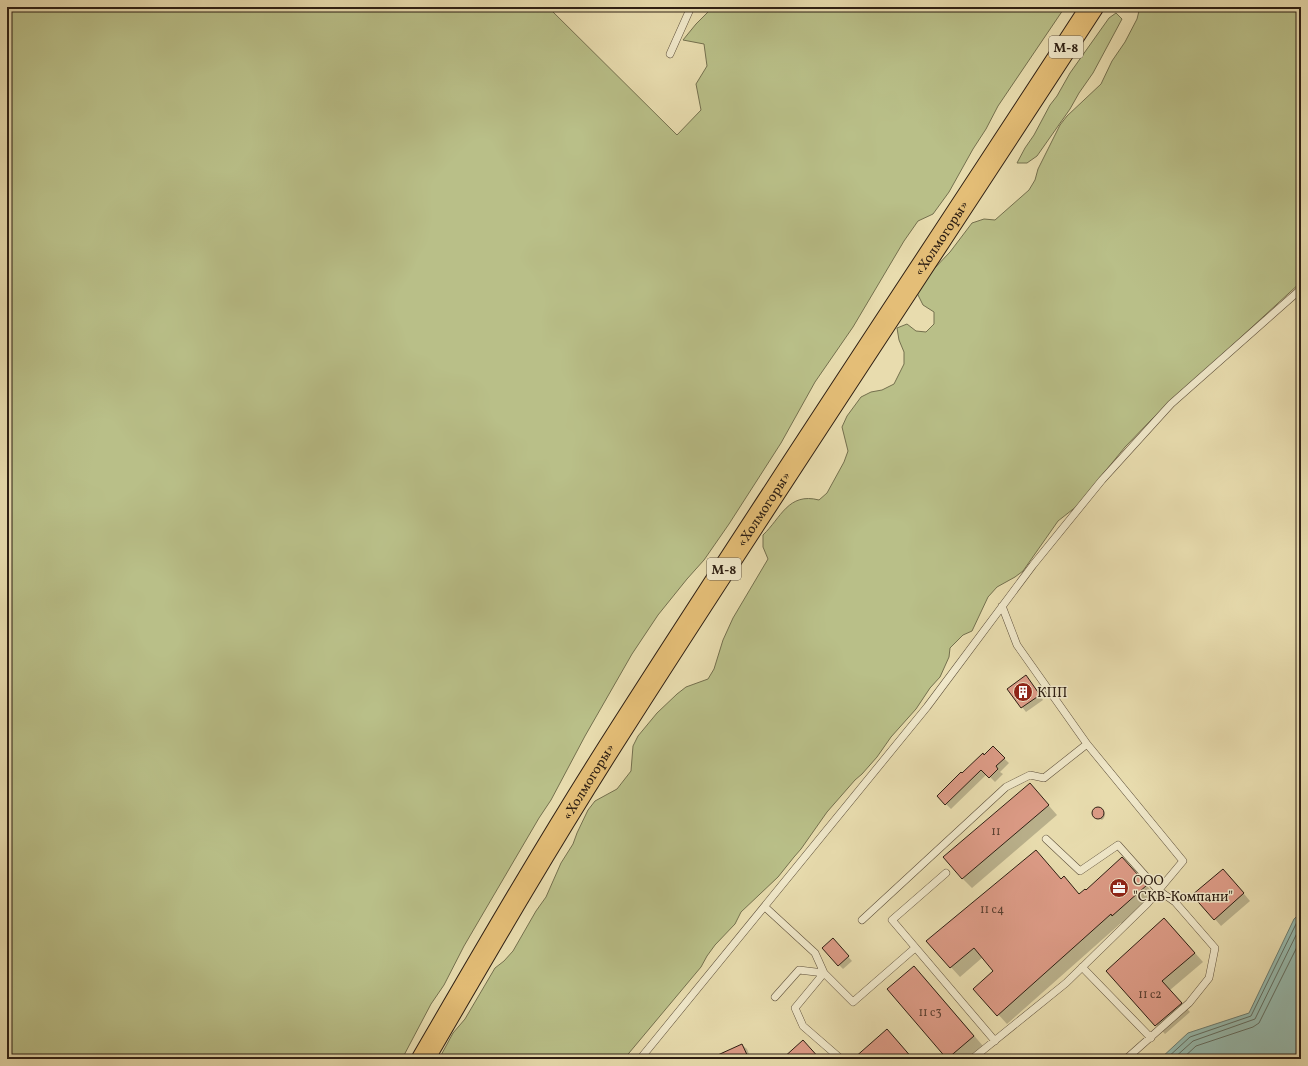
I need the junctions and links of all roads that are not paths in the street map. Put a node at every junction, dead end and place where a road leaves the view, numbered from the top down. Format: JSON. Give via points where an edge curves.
{"nodes":[{"id":1,"x":691,"y":7,"type":"edge"},
{"id":2,"x":1092,"y":7,"type":"edge"},
{"id":3,"x":670,"y":54,"type":"dead end"},
{"id":4,"x":1301,"y":289,"type":"edge"},
{"id":5,"x":1002,"y":606,"type":"junction"},
{"id":6,"x":1087,"y":744,"type":"junction"},
{"id":7,"x":1046,"y":839,"type":"dead end"},
{"id":8,"x":946,"y":873,"type":"dead end"},
{"id":9,"x":1158,"y":890,"type":"junction"},
{"id":10,"x":765,"y":907,"type":"junction"},
{"id":11,"x":862,"y":920,"type":"dead end"},
{"id":12,"x":915,"y":948,"type":"junction"},
{"id":13,"x":1082,"y":967,"type":"junction"},
{"id":14,"x":824,"y":973,"type":"junction"},
{"id":15,"x":775,"y":997,"type":"dead end"},
{"id":16,"x":1151,"y":1038,"type":"junction"},
{"id":17,"x":995,"y":1040,"type":"junction"},
{"id":18,"x":423,"y":1059,"type":"edge"},
{"id":19,"x":640,"y":1059,"type":"edge"},
{"id":20,"x":841,"y":1059,"type":"edge"},
{"id":21,"x":972,"y":1059,"type":"edge"},
{"id":22,"x":1126,"y":1059,"type":"edge"}],
"edges":[{"from":1,"to":3,"type":"lane"},
{"from":2,"to":18,"type":"highway","name":"«Холмогоры»","number":"М-8","via":[[622,728],[540,860]]},
{"from":4,"to":5,"type":"lane","via":[[1170,404],[1102,480]]},
{"from":5,"to":6,"type":"lane","via":[[1017,645]]},
{"from":5,"to":10,"type":"lane","via":[[927,707]]},
{"from":6,"to":9,"type":"lane","via":[[1183,860]]},
{"from":6,"to":11,"type":"lane","via":[[1044,778],[1030,775],[1006,788]]},
{"from":7,"to":9,"type":"lane","via":[[1080,871],[1118,844]]},
{"from":8,"to":12,"type":"lane","via":[[892,920]]},
{"from":9,"to":13,"type":"lane","via":[[1147,904]]},
{"from":9,"to":16,"type":"lane","via":[[1175,902],[1215,948],[1209,978],[1189,1004]]},
{"from":10,"to":14,"type":"lane","via":[[815,953]]},
{"from":10,"to":19,"type":"lane"},
{"from":12,"to":14,"type":"lane","via":[[853,1002]]},
{"from":12,"to":17,"type":"lane"},
{"from":13,"to":16,"type":"lane"},
{"from":13,"to":17,"type":"lane"},
{"from":14,"to":15,"type":"lane","via":[[799,970]]},
{"from":14,"to":20,"type":"lane","via":[[795,1008],[803,1026]]},
{"from":16,"to":22,"type":"lane"},
{"from":17,"to":21,"type":"lane"}]}
